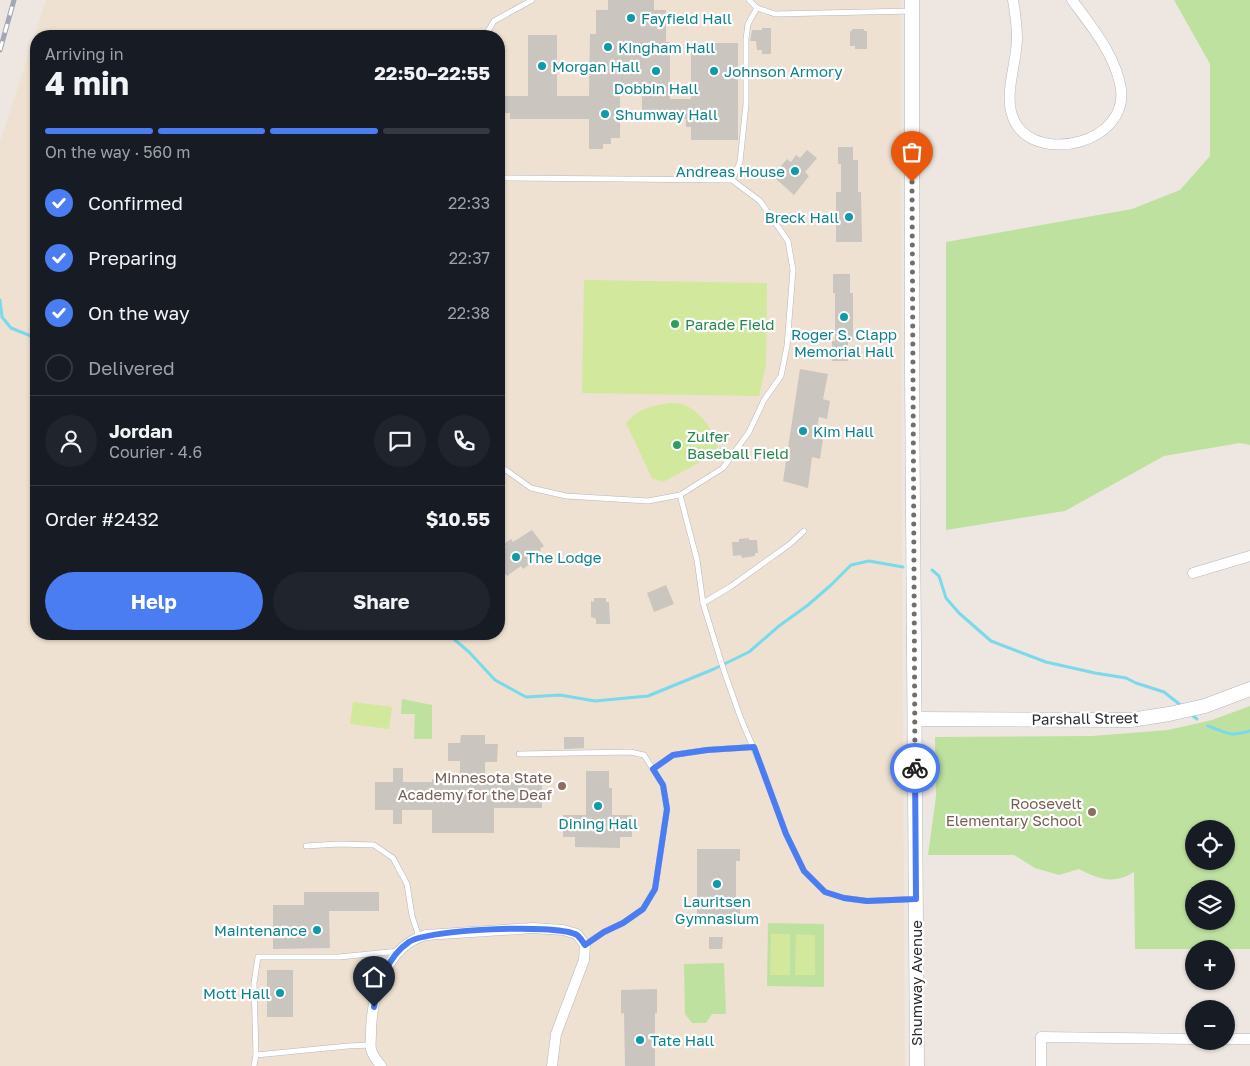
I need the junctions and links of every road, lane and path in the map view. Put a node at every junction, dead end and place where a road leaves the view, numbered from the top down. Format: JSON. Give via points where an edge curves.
{"nodes":[{"id":1,"x":532,"y":0,"type":"edge"},
{"id":2,"x":749,"y":0,"type":"edge"},
{"id":3,"x":1013,"y":0,"type":"edge"},
{"id":4,"x":1072,"y":0,"type":"edge"},
{"id":5,"x":912,"y":6,"type":"edge"},
{"id":6,"x":757,"y":8,"type":"junction"},
{"id":7,"x":489,"y":30,"type":"edge"},
{"id":8,"x":505,"y":178,"type":"edge"},
{"id":9,"x":732,"y":180,"type":"junction"},
{"id":10,"x":505,"y":469,"type":"edge"},
{"id":11,"x":680,"y":495,"type":"junction"},
{"id":12,"x":804,"y":531,"type":"dead end"},
{"id":13,"x":1250,"y":556,"type":"edge"},
{"id":14,"x":1193,"y":572,"type":"dead end"},
{"id":15,"x":703,"y":603,"type":"junction"},
{"id":16,"x":1250,"y":689,"type":"edge"},
{"id":17,"x":915,"y":719,"type":"junction"},
{"id":18,"x":754,"y":747,"type":"junction"},
{"id":19,"x":519,"y":754,"type":"dead end"},
{"id":20,"x":653,"y":769,"type":"junction"},
{"id":21,"x":306,"y":846,"type":"dead end"},
{"id":22,"x":916,"y":899,"type":"junction"},
{"id":23,"x":419,"y":937,"type":"junction"},
{"id":24,"x":585,"y":945,"type":"junction"},
{"id":25,"x":398,"y":951,"type":"junction"},
{"id":26,"x":1185,"y":1039,"type":"edge"},
{"id":27,"x":1235,"y":1039,"type":"edge"},
{"id":28,"x":1250,"y":1039,"type":"edge"},
{"id":29,"x":371,"y":1045,"type":"junction"},
{"id":30,"x":256,"y":1055,"type":"junction"},
{"id":31,"x":254,"y":1066,"type":"edge"},
{"id":32,"x":381,"y":1066,"type":"edge"},
{"id":33,"x":552,"y":1066,"type":"edge"},
{"id":34,"x":917,"y":1066,"type":"edge"},
{"id":35,"x":1041,"y":1066,"type":"edge"}],
"edges":[{"from":1,"to":7,"type":"lane","via":[[494,21]]},
{"from":2,"to":6,"type":"lane"},
{"from":3,"to":4,"type":"street","via":[[1017,38],[1011,110],[1016,124],[1026,134],[1037,141],[1064,144],[1089,139],[1112,124],[1121,97],[1113,63]]},
{"from":5,"to":6,"type":"lane","via":[[775,14]]},
{"from":5,"to":17,"type":"street","name":"Shumway Avenue"},
{"from":6,"to":9,"type":"lane","via":[[748,24],[746,104],[740,162]]},
{"from":8,"to":9,"type":"lane"},
{"from":9,"to":11,"type":"lane","via":[[760,201],[788,240],[793,270],[787,346],[781,376],[764,400],[749,432],[723,468]]},
{"from":10,"to":11,"type":"lane","via":[[531,488],[566,496],[648,501]]},
{"from":11,"to":15,"type":"lane","via":[[697,560]]},
{"from":12,"to":15,"type":"lane","via":[[730,587]]},
{"from":13,"to":14,"type":"street"},
{"from":15,"to":18,"type":"lane","via":[[724,671]]},
{"from":16,"to":17,"type":"street","name":"Parshall Street","via":[[1205,706],[1131,720]]},
{"from":17,"to":22,"type":"street","name":"Shumway Avenue"},
{"from":18,"to":20,"type":"lane","via":[[673,755]]},
{"from":18,"to":22,"type":"lane","via":[[786,834],[804,871],[825,892],[867,901]]},
{"from":19,"to":20,"type":"lane","via":[[630,752],[644,756]]},
{"from":20,"to":24,"type":"lane","via":[[663,785],[667,809],[655,889],[643,909]]},
{"from":21,"to":23,"type":"lane","via":[[374,845],[393,858],[407,884]]},
{"from":22,"to":34,"type":"street","name":"Shumway Avenue"},
{"from":23,"to":24,"type":"street","via":[[533,928],[577,934]]},
{"from":23,"to":25,"type":"street"},
{"from":24,"to":33,"type":"street","via":[[584,960],[556,1034]]},
{"from":25,"to":29,"type":"street","via":[[384,973],[377,993],[371,1022]]},
{"from":25,"to":30,"type":"lane","via":[[338,957],[258,957],[254,983]]},
{"from":26,"to":35,"type":"street","via":[[1041,1037]]},
{"from":27,"to":28,"type":"street"},
{"from":29,"to":30,"type":"lane"},
{"from":29,"to":32,"type":"street"},
{"from":30,"to":31,"type":"lane"}]}
